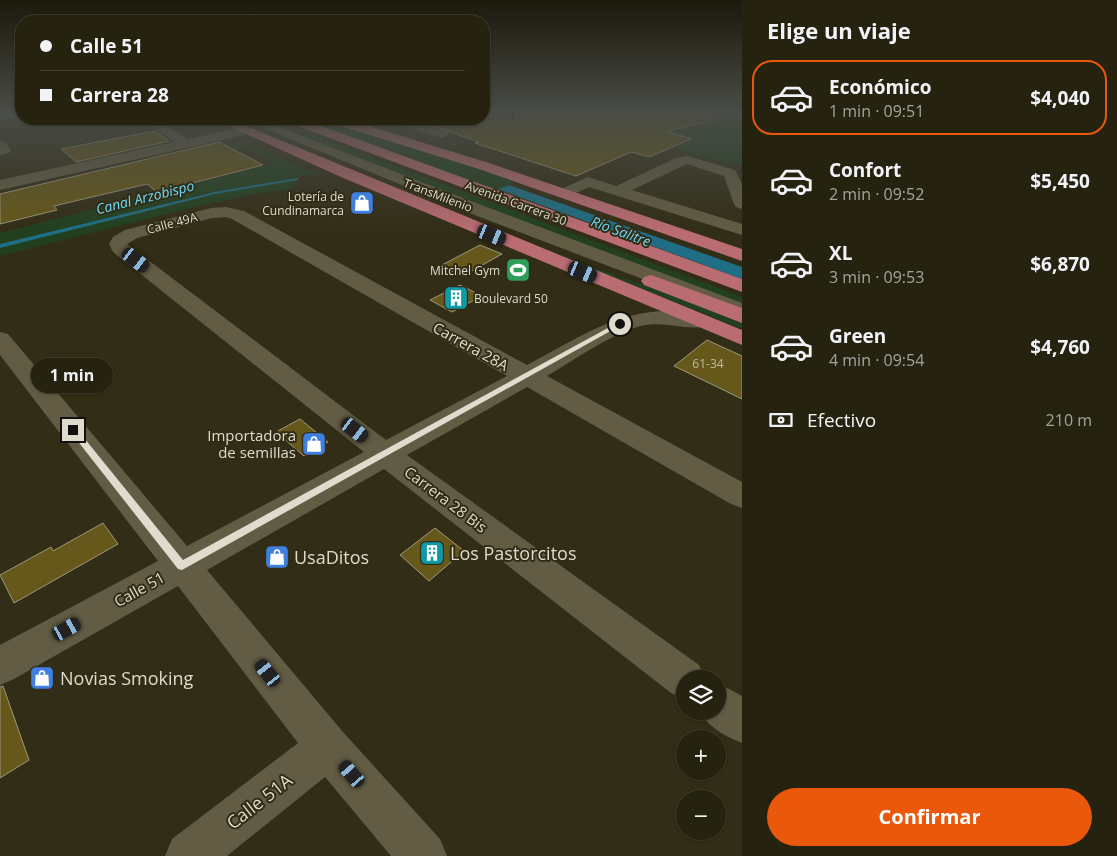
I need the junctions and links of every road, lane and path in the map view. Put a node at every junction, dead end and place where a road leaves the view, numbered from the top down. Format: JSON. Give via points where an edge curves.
{"nodes":[{"id":1,"x":154,"y":151,"type":"edge"},
{"id":2,"x":299,"y":151,"type":"edge"},
{"id":3,"x":320,"y":151,"type":"edge"},
{"id":4,"x":361,"y":151,"type":"edge"},
{"id":5,"x":377,"y":151,"type":"edge"},
{"id":6,"x":434,"y":151,"type":"edge"},
{"id":7,"x":305,"y":154,"type":"junction"},
{"id":8,"x":0,"y":185,"type":"edge"},
{"id":9,"x":618,"y":191,"type":"junction"},
{"id":10,"x":565,"y":193,"type":"junction"},
{"id":11,"x":742,"y":204,"type":"edge"},
{"id":12,"x":226,"y":212,"type":"joint"},
{"id":13,"x":742,"y":230,"type":"edge"},
{"id":14,"x":119,"y":241,"type":"joint"},
{"id":15,"x":742,"y":254,"type":"edge"},
{"id":16,"x":742,"y":286,"type":"edge"},
{"id":17,"x":620,"y":288,"type":"junction"},
{"id":18,"x":742,"y":295,"type":"edge"},
{"id":19,"x":742,"y":310,"type":"edge"},
{"id":20,"x":742,"y":316,"type":"edge"},
{"id":21,"x":700,"y":321,"type":"junction"},
{"id":22,"x":620,"y":324,"type":"junction"},
{"id":23,"x":742,"y":338,"type":"edge"},
{"id":24,"x":0,"y":339,"type":"edge"},
{"id":25,"x":525,"y":377,"type":"junction"},
{"id":26,"x":385,"y":454,"type":"junction"},
{"id":27,"x":742,"y":496,"type":"edge"},
{"id":28,"x":182,"y":566,"type":"junction"},
{"id":29,"x":0,"y":666,"type":"edge"},
{"id":30,"x":676,"y":672,"type":"edge"},
{"id":31,"x":726,"y":710,"type":"edge"},
{"id":32,"x":742,"y":722,"type":"edge"},
{"id":33,"x":328,"y":746,"type":"junction"},
{"id":34,"x":189,"y":856,"type":"edge"},
{"id":35,"x":423,"y":856,"type":"edge"}],
"edges":[{"from":1,"to":8,"type":"street"},
{"from":2,"to":7,"type":"highway","name":"Avenida Carrera 30"},
{"from":3,"to":19,"type":"street","name":"TransMilenio"},
{"from":4,"to":18,"type":"street","name":"TransMilenio"},
{"from":5,"to":16,"type":"highway","name":"Avenida Carrera 30"},
{"from":6,"to":10,"type":"highway","name":"Avenida Carrera 30"},
{"from":7,"to":17,"type":"highway","name":"Avenida Carrera 30"},
{"from":7,"to":20,"type":"highway","name":"Avenida Carrera 30","via":[[355,169]]},
{"from":9,"to":10,"type":"street","via":[[588,182]]},
{"from":9,"to":11,"type":"street","via":[[688,160],[730,173]]},
{"from":9,"to":13,"type":"street"},
{"from":10,"to":15,"type":"highway","name":"Avenida Carrera 30"},
{"from":12,"to":14,"type":"street","name":"Calle 49A","via":[[131,234]]},
{"from":12,"to":25,"type":"street","name":"Carrera 28A","via":[[238,215]]},
{"from":14,"to":26,"type":"street","name":"Carrera 28 Bis","via":[[120,248]]},
{"from":17,"to":21,"type":"highway","name":"Avenida Carrera 30"},
{"from":17,"to":22,"type":"street","via":[[628,302]]},
{"from":21,"to":22,"type":"street","name":"Calle 51","via":[[660,316]]},
{"from":21,"to":23,"type":"highway","name":"Avenida Carrera 30"},
{"from":22,"to":25,"type":"street","name":"Calle 51"},
{"from":24,"to":28,"type":"street"},
{"from":25,"to":26,"type":"street","name":"Calle 51"},
{"from":25,"to":27,"type":"street","name":"Carrera 28A"},
{"from":26,"to":28,"type":"street","name":"Calle 51"},
{"from":26,"to":30,"type":"street","name":"Carrera 28 Bis"},
{"from":28,"to":29,"type":"street","name":"Calle 51"},
{"from":28,"to":33,"type":"street"},
{"from":31,"to":32,"type":"street"},
{"from":33,"to":34,"type":"street","name":"Calle 51A"},
{"from":33,"to":35,"type":"street"}]}
